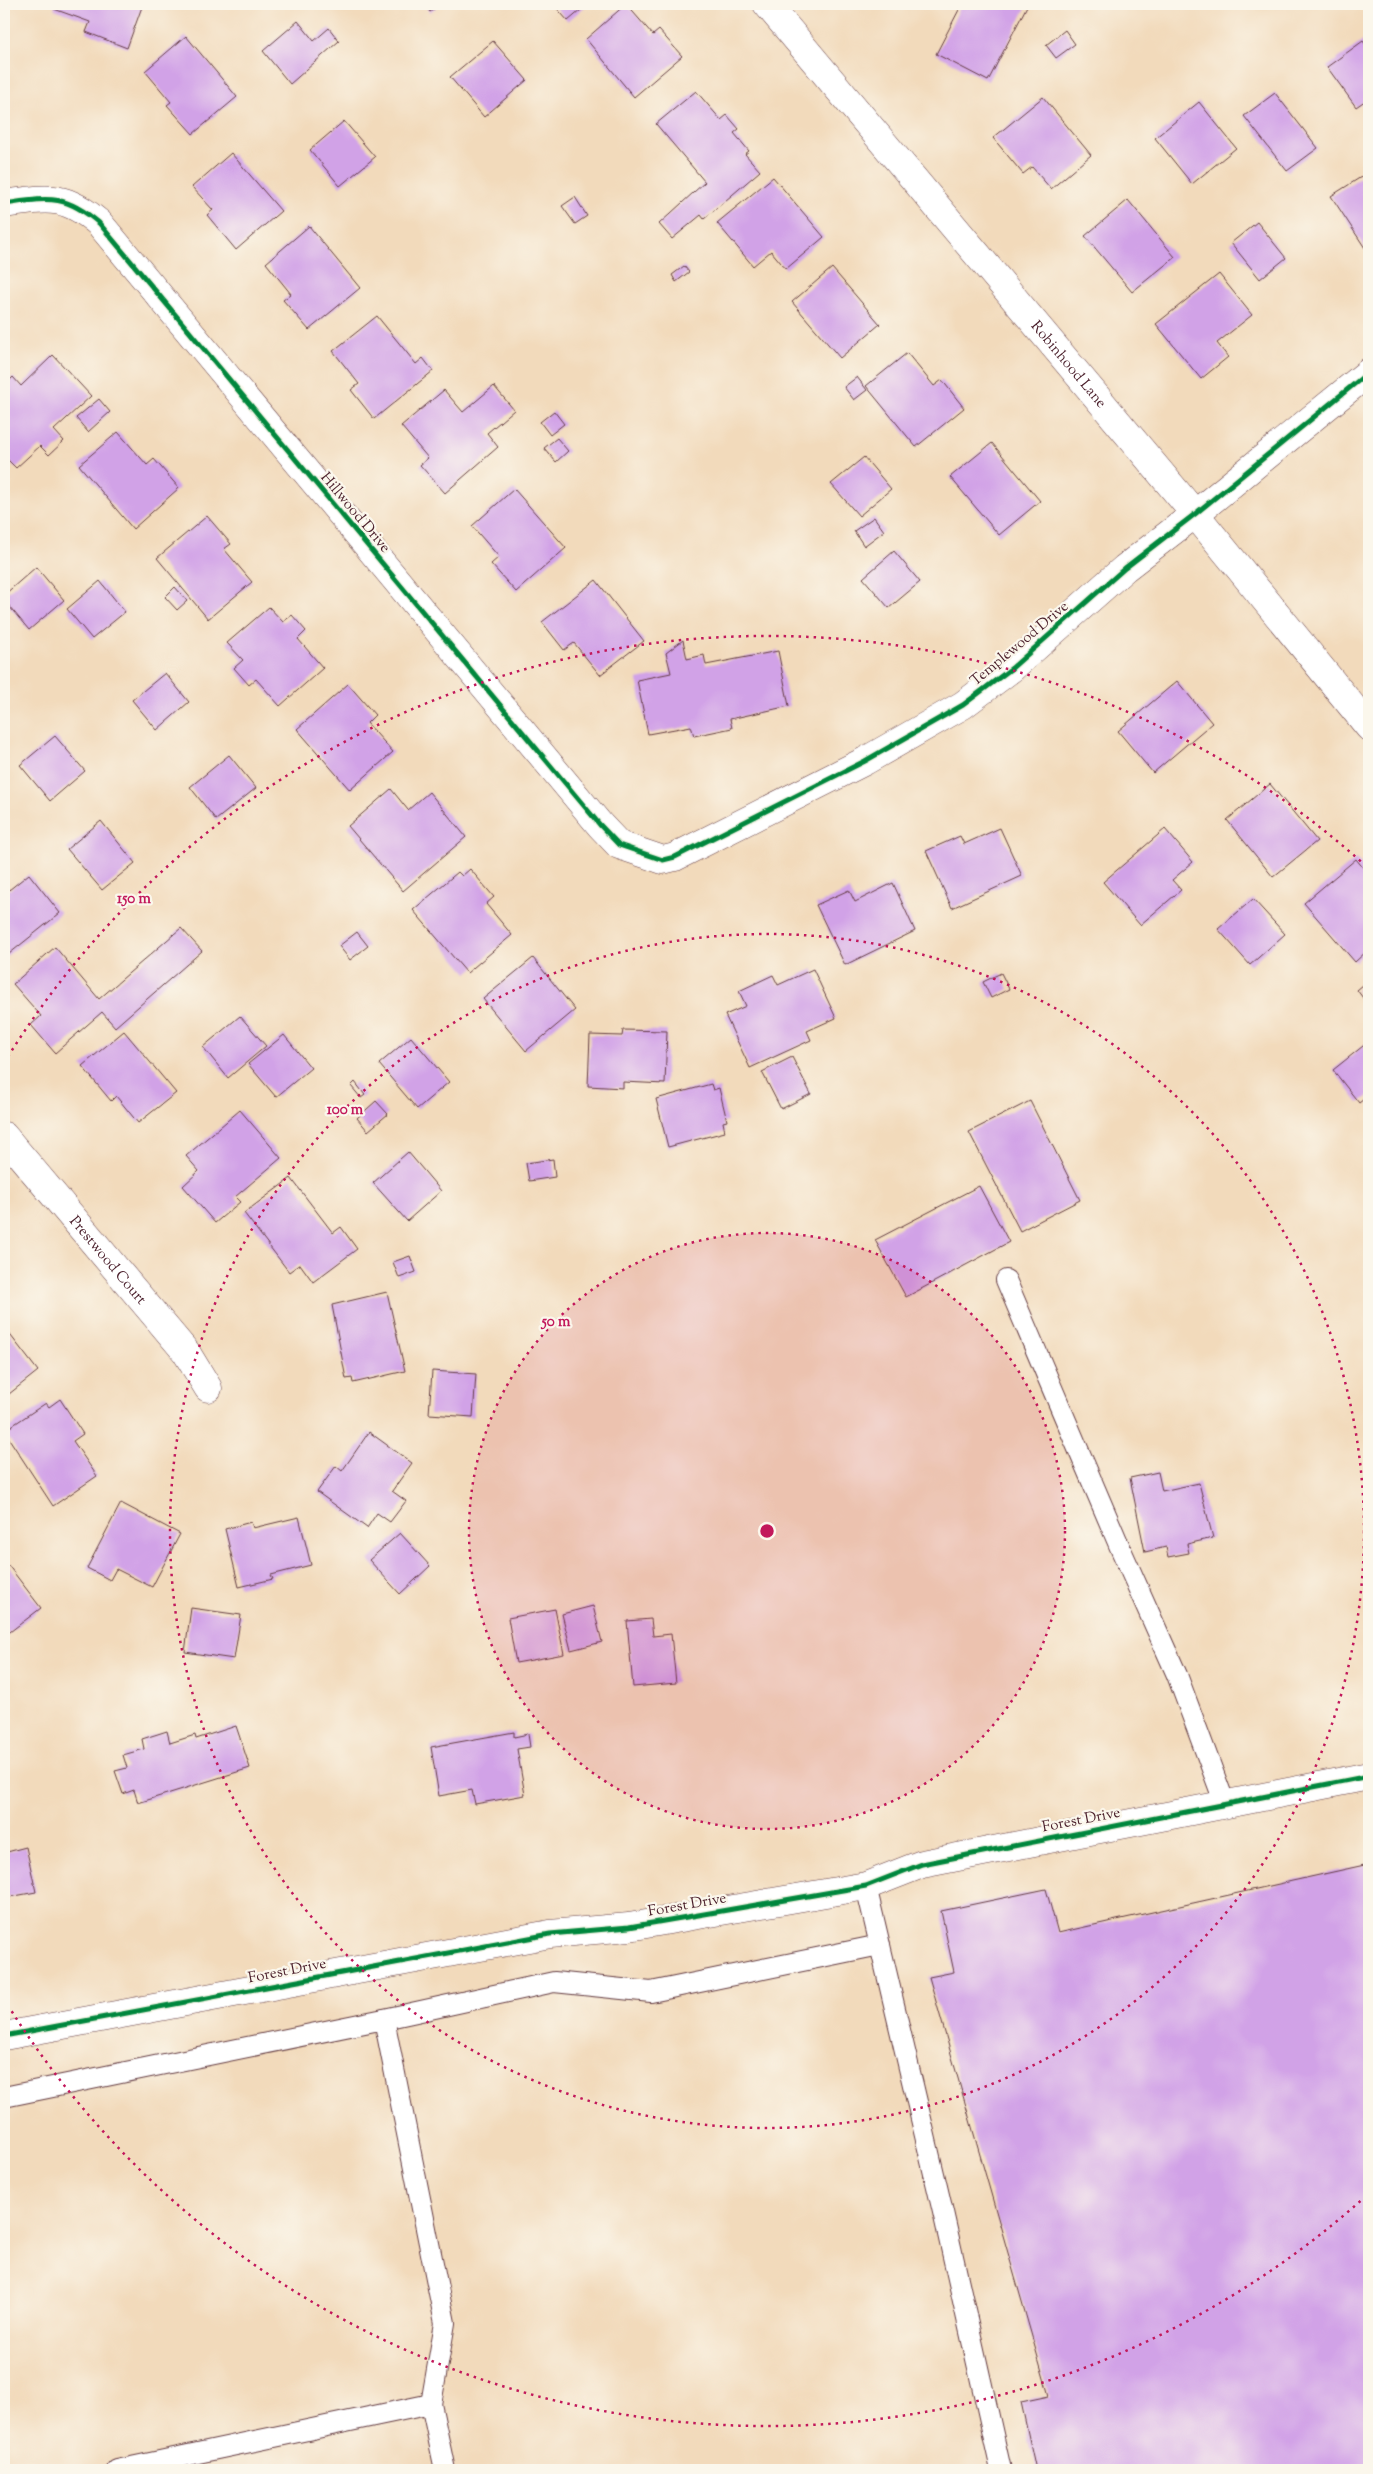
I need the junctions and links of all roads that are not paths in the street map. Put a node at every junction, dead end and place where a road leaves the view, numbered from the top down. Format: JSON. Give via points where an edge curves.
{"nodes":[{"id":1,"x":776,"y":7,"type":"edge"},
{"id":2,"x":4,"y":204,"type":"edge"},
{"id":3,"x":1369,"y":372,"type":"edge"},
{"id":4,"x":1196,"y":514,"type":"junction"},
{"id":5,"x":1369,"y":727,"type":"edge"},
{"id":6,"x":643,"y":854,"type":"joint"},
{"id":7,"x":4,"y":1136,"type":"edge"},
{"id":8,"x":1006,"y":1280,"type":"dead end"},
{"id":9,"x":208,"y":1388,"type":"dead end"},
{"id":10,"x":1369,"y":1776,"type":"edge"},
{"id":11,"x":1225,"y":1804,"type":"junction"},
{"id":12,"x":866,"y":1886,"type":"junction"},
{"id":13,"x":880,"y":1945,"type":"junction"},
{"id":14,"x":384,"y":2019,"type":"junction"},
{"id":15,"x":4,"y":2036,"type":"edge"},
{"id":16,"x":4,"y":2097,"type":"edge"},
{"id":17,"x":431,"y":2404,"type":"junction"},
{"id":18,"x":117,"y":2470,"type":"edge"},
{"id":19,"x":445,"y":2470,"type":"edge"},
{"id":20,"x":1002,"y":2470,"type":"edge"}],
"edges":[{"from":1,"to":4,"type":"street","name":"Robinhood Lane"},
{"from":2,"to":6,"type":"street","name":"Hillwood Drive","via":[[43,198],[80,207],[99,223],[600,825],[620,845]]},
{"from":3,"to":4,"type":"street","name":"Templewood Drive"},
{"from":4,"to":5,"type":"street","name":"Robinhood Lane"},
{"from":4,"to":6,"type":"street","name":"Templewood Drive","via":[[1125,568],[1012,668],[963,705],[865,761],[675,857],[663,860]]},
{"from":7,"to":9,"type":"street","name":"Prestwood Court","via":[[186,1352]]},
{"from":8,"to":11,"type":"lane","via":[[1177,1674]]},
{"from":10,"to":11,"type":"street","name":"Forest Drive"},
{"from":11,"to":12,"type":"street","name":"Forest Drive","via":[[922,1864]]},
{"from":12,"to":13,"type":"lane"},
{"from":12,"to":15,"type":"street","name":"Forest Drive","via":[[629,1927],[550,1934]]},
{"from":13,"to":14,"type":"lane","via":[[651,1992],[554,1982]]},
{"from":13,"to":20,"type":"lane"},
{"from":14,"to":16,"type":"lane"},
{"from":14,"to":17,"type":"lane","via":[[444,2323]]},
{"from":17,"to":18,"type":"lane"},
{"from":17,"to":19,"type":"lane"}]}
